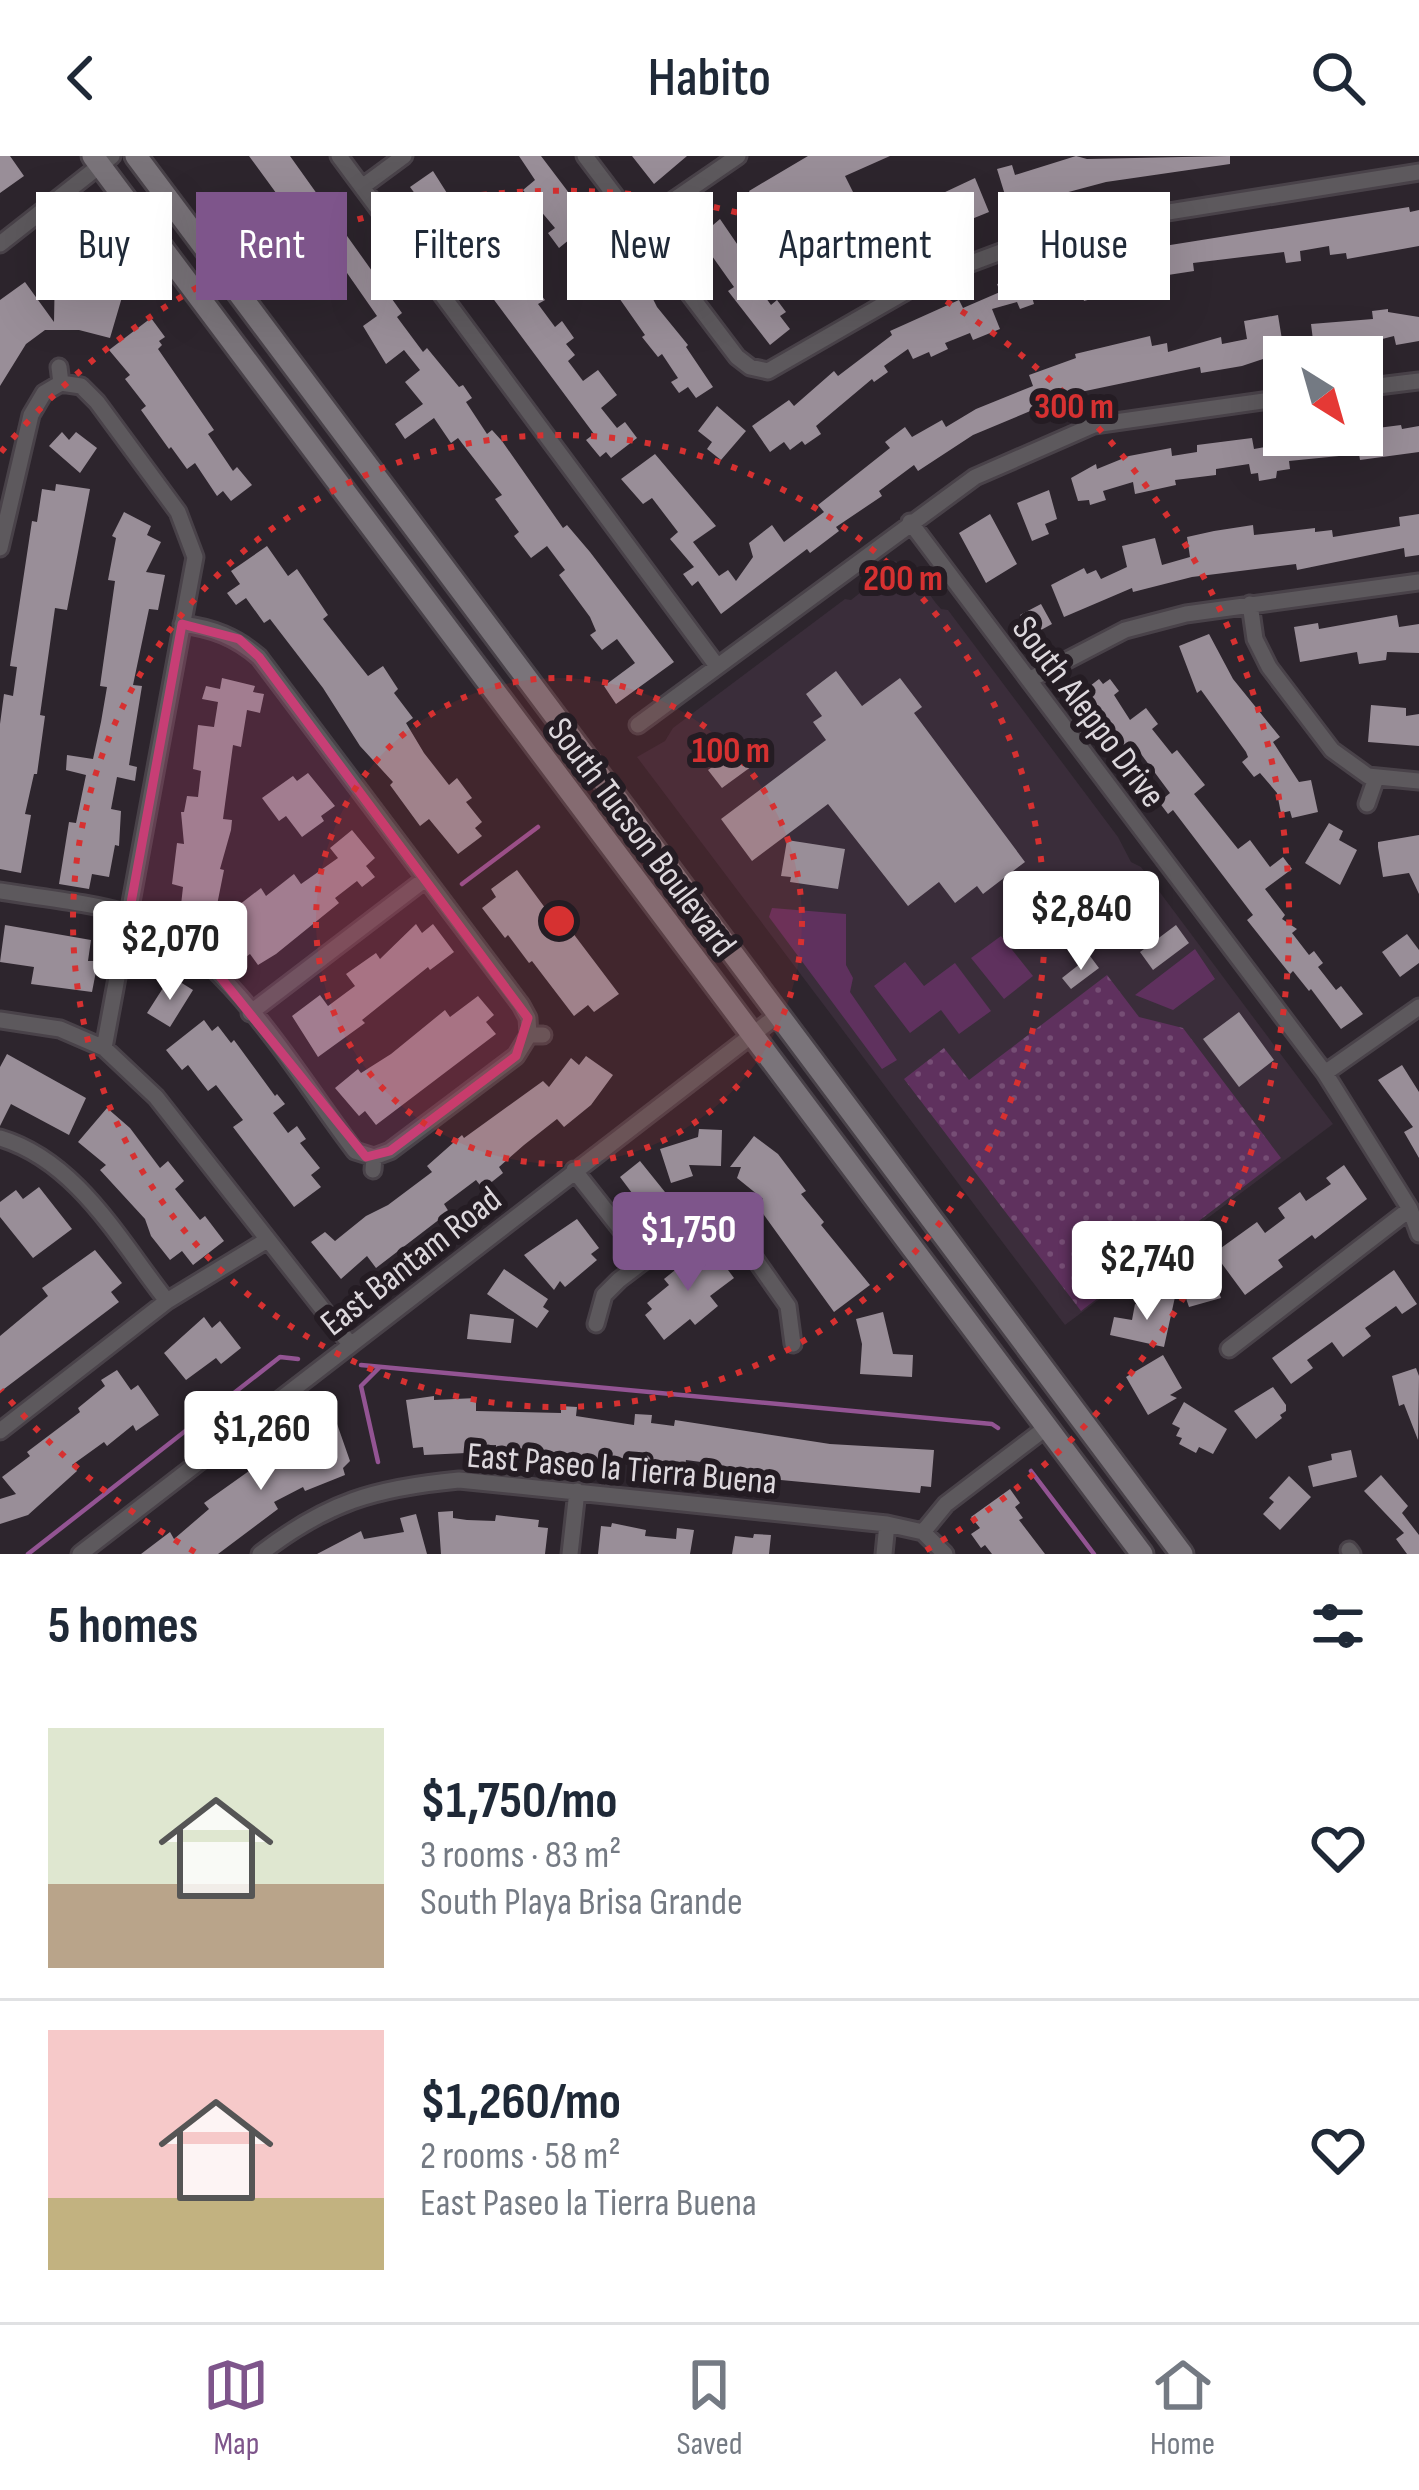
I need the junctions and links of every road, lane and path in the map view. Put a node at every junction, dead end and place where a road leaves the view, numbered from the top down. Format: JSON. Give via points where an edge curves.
{"nodes":[{"id":1,"x":136,"y":156,"type":"edge"},
{"id":2,"x":339,"y":156,"type":"edge"},
{"id":3,"x":404,"y":156,"type":"edge"},
{"id":4,"x":585,"y":156,"type":"edge"},
{"id":5,"x":738,"y":156,"type":"edge"},
{"id":6,"x":102,"y":159,"type":"edge"},
{"id":7,"x":1419,"y":172,"type":"edge"},
{"id":8,"x":362,"y":187,"type":"junction"},
{"id":9,"x":614,"y":192,"type":"edge"},
{"id":10,"x":686,"y":192,"type":"edge"},
{"id":11,"x":0,"y":244,"type":"edge"},
{"id":12,"x":695,"y":300,"type":"edge"},
{"id":13,"x":1419,"y":381,"type":"edge"},
{"id":14,"x":1383,"y":385,"type":"edge"},
{"id":15,"x":1263,"y":401,"type":"edge"},
{"id":16,"x":6,"y":491,"type":"edge"},
{"id":17,"x":910,"y":522,"type":"junction"},
{"id":18,"x":0,"y":548,"type":"edge"},
{"id":19,"x":1419,"y":582,"type":"edge"},
{"id":20,"x":1250,"y":604,"type":"junction"},
{"id":21,"x":182,"y":625,"type":"junction"},
{"id":22,"x":717,"y":666,"type":"junction"},
{"id":23,"x":1029,"y":680,"type":"junction"},
{"id":24,"x":638,"y":725,"type":"dead end"},
{"id":25,"x":1376,"y":778,"type":"junction"},
{"id":26,"x":1419,"y":781,"type":"edge"},
{"id":27,"x":1367,"y":804,"type":"dead end"},
{"id":28,"x":424,"y":880,"type":"junction"},
{"id":29,"x":0,"y":891,"type":"edge"},
{"id":30,"x":129,"y":914,"type":"junction"},
{"id":31,"x":1419,"y":1007,"type":"edge"},
{"id":32,"x":250,"y":1012,"type":"junction"},
{"id":33,"x":778,"y":1015,"type":"junction"},
{"id":34,"x":0,"y":1020,"type":"edge"},
{"id":35,"x":751,"y":1035,"type":"junction"},
{"id":36,"x":104,"y":1048,"type":"junction"},
{"id":37,"x":1325,"y":1072,"type":"junction"},
{"id":38,"x":0,"y":1138,"type":"edge"},
{"id":39,"x":574,"y":1170,"type":"junction"},
{"id":40,"x":1410,"y":1209,"type":"junction"},
{"id":41,"x":1419,"y":1234,"type":"edge"},
{"id":42,"x":267,"y":1240,"type":"junction"},
{"id":43,"x":645,"y":1260,"type":"junction"},
{"id":44,"x":166,"y":1300,"type":"junction"},
{"id":45,"x":596,"y":1324,"type":"dead end"},
{"id":46,"x":350,"y":1344,"type":"junction"},
{"id":47,"x":793,"y":1344,"type":"dead end"},
{"id":48,"x":1228,"y":1349,"type":"dead end"},
{"id":49,"x":1047,"y":1427,"type":"junction"},
{"id":50,"x":0,"y":1431,"type":"edge"},
{"id":51,"x":577,"y":1491,"type":"junction"},
{"id":52,"x":887,"y":1523,"type":"junction"},
{"id":53,"x":923,"y":1532,"type":"junction"},
{"id":54,"x":80,"y":1554,"type":"edge"},
{"id":55,"x":260,"y":1554,"type":"edge"},
{"id":56,"x":570,"y":1554,"type":"edge"},
{"id":57,"x":884,"y":1554,"type":"edge"},
{"id":58,"x":945,"y":1554,"type":"edge"},
{"id":59,"x":1142,"y":1554,"type":"edge"},
{"id":60,"x":1182,"y":1554,"type":"edge"}],
"edges":[{"from":1,"to":33,"type":"main road","name":"South Tucson Boulevard"},
{"from":2,"to":8,"type":"street"},
{"from":3,"to":8,"type":"street"},
{"from":4,"to":9,"type":"street"},
{"from":5,"to":10,"type":"street"},
{"from":6,"to":11,"type":"street"},
{"from":6,"to":35,"type":"main road","name":"South Tucson Boulevard"},
{"from":7,"to":12,"type":"street","via":[[1062,229],[926,280],[763,375],[737,357]]},
{"from":8,"to":22,"type":"street"},
{"from":13,"to":14,"type":"street"},
{"from":15,"to":17,"type":"street","via":[[1094,425],[975,477]]},
{"from":16,"to":18,"type":"street"},
{"from":16,"to":21,"type":"street","via":[[35,403],[60,375],[81,386],[178,512],[195,556]]},
{"from":17,"to":22,"type":"street"},
{"from":17,"to":23,"type":"street","name":"South Aleppo Drive"},
{"from":19,"to":20,"type":"street"},
{"from":20,"to":23,"type":"street","via":[[1125,630]]},
{"from":20,"to":25,"type":"street","via":[[1256,639],[1281,683],[1332,751]]},
{"from":21,"to":28,"type":"street","via":[[239,640],[259,657]]},
{"from":21,"to":30,"type":"street"},
{"from":22,"to":24,"type":"street"},
{"from":23,"to":37,"type":"street","name":"South Aleppo Drive"},
{"from":25,"to":26,"type":"street"},
{"from":25,"to":27,"type":"street"},
{"from":28,"to":32,"type":"street"},
{"from":28,"to":32,"type":"street","via":[[536,1035],[374,1164],[355,1151]]},
{"from":29,"to":30,"type":"street"},
{"from":30,"to":32,"type":"street","via":[[178,936]]},
{"from":30,"to":36,"type":"street"},
{"from":31,"to":37,"type":"street"},
{"from":33,"to":35,"type":"street","name":"East Bantam Road"},
{"from":33,"to":60,"type":"main road","name":"South Tucson Boulevard"},
{"from":34,"to":36,"type":"street","via":[[60,1029]]},
{"from":35,"to":39,"type":"street","name":"East Bantam Road"},
{"from":35,"to":49,"type":"main road","name":"South Tucson Boulevard"},
{"from":36,"to":42,"type":"street","via":[[156,1097]]},
{"from":37,"to":40,"type":"street","name":"South Aleppo Drive"},
{"from":38,"to":44,"type":"street","via":[[66,1173]]},
{"from":39,"to":43,"type":"street"},
{"from":39,"to":46,"type":"street","name":"East Bantam Road"},
{"from":40,"to":41,"type":"street","name":"South Aleppo Drive"},
{"from":40,"to":48,"type":"street"},
{"from":42,"to":44,"type":"street"},
{"from":42,"to":46,"type":"street"},
{"from":43,"to":45,"type":"street","via":[[604,1295]]},
{"from":43,"to":47,"type":"street","via":[[712,1215],[741,1239],[788,1306]]},
{"from":44,"to":50,"type":"street"},
{"from":46,"to":54,"type":"street","name":"East Bantam Road"},
{"from":49,"to":53,"type":"street","via":[[946,1504]]},
{"from":49,"to":59,"type":"main road","name":"South Tucson Boulevard"},
{"from":51,"to":52,"type":"street","name":"East Paseo la Tierra Buena"},
{"from":51,"to":55,"type":"street","name":"East Paseo la Tierra Buena","via":[[459,1480],[398,1486],[331,1506]]},
{"from":51,"to":56,"type":"street"},
{"from":52,"to":53,"type":"street","name":"East Paseo la Tierra Buena"},
{"from":52,"to":57,"type":"street"},
{"from":53,"to":58,"type":"street"}]}
